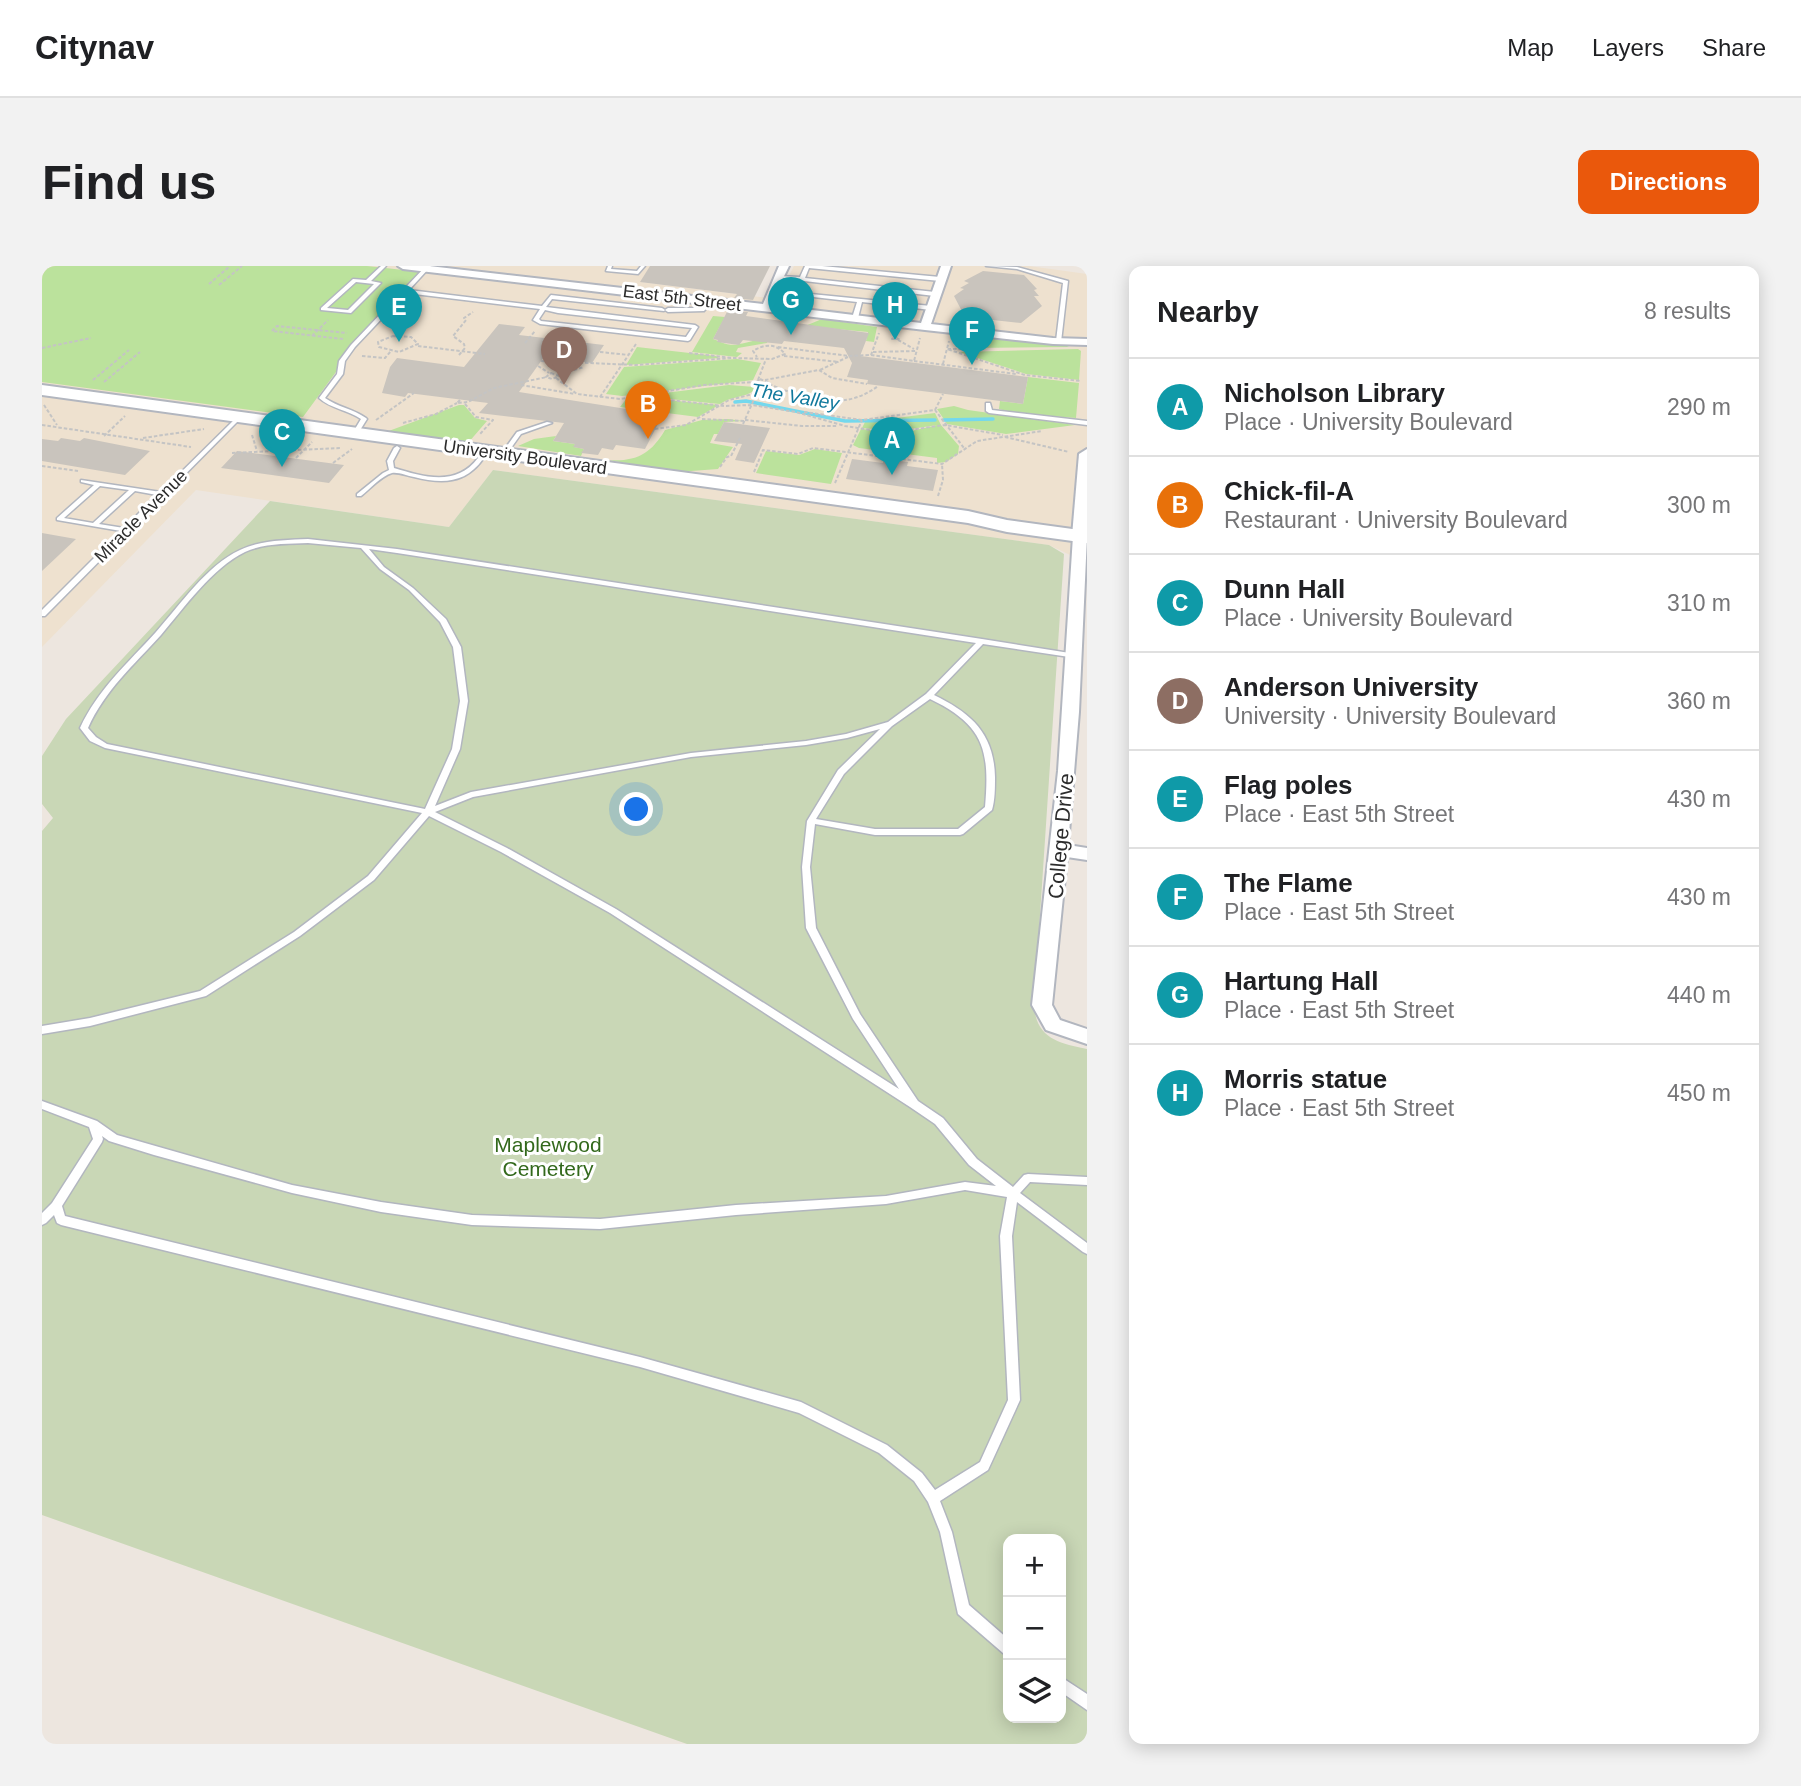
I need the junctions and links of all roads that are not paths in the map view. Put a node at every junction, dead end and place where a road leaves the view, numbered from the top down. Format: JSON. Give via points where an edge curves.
{"nodes":[{"id":1,"x":384,"y":266,"type":"edge"},
{"id":2,"x":403,"y":266,"type":"edge"},
{"id":3,"x":610,"y":266,"type":"edge"},
{"id":4,"x":643,"y":266,"type":"edge"},
{"id":5,"x":784,"y":266,"type":"edge"},
{"id":6,"x":947,"y":266,"type":"edge"},
{"id":7,"x":988,"y":266,"type":"edge"},
{"id":8,"x":427,"y":267,"type":"edge"},
{"id":9,"x":1017,"y":267,"type":"edge"},
{"id":10,"x":779,"y":277,"type":"junction"},
{"id":11,"x":802,"y":279,"type":"junction"},
{"id":12,"x":940,"y":279,"type":"junction"},
{"id":13,"x":367,"y":282,"type":"junction"},
{"id":14,"x":405,"y":291,"type":"junction"},
{"id":15,"x":640,"y":292,"type":"junction"},
{"id":16,"x":935,"y":294,"type":"junction"},
{"id":17,"x":710,"y":300,"type":"junction"},
{"id":18,"x":860,"y":301,"type":"junction"},
{"id":19,"x":767,"y":304,"type":"junction"},
{"id":20,"x":632,"y":306,"type":"junction"},
{"id":21,"x":751,"y":306,"type":"junction"},
{"id":22,"x":543,"y":308,"type":"junction"},
{"id":23,"x":931,"y":308,"type":"junction"},
{"id":24,"x":855,"y":316,"type":"junction"},
{"id":25,"x":925,"y":326,"type":"junction"},
{"id":26,"x":1059,"y":339,"type":"junction"},
{"id":27,"x":1081,"y":341,"type":"edge"},
{"id":28,"x":43,"y":397,"type":"edge"},
{"id":29,"x":988,"y":404,"type":"dead end"},
{"id":30,"x":235,"y":422,"type":"junction"},
{"id":31,"x":1087,"y":423,"type":"edge"},
{"id":32,"x":549,"y":424,"type":"dead end"},
{"id":33,"x":355,"y":434,"type":"junction"},
{"id":34,"x":397,"y":448,"type":"junction"},
{"id":35,"x":481,"y":449,"type":"junction"},
{"id":36,"x":504,"y":454,"type":"junction"},
{"id":37,"x":1081,"y":454,"type":"edge"},
{"id":38,"x":396,"y":470,"type":"junction"},
{"id":39,"x":83,"y":481,"type":"dead end"},
{"id":40,"x":98,"y":484,"type":"junction"},
{"id":41,"x":134,"y":489,"type":"junction"},
{"id":42,"x":163,"y":494,"type":"junction"},
{"id":43,"x":359,"y":495,"type":"dead end"},
{"id":44,"x":912,"y":514,"type":"junction"},
{"id":45,"x":94,"y":525,"type":"junction"},
{"id":46,"x":126,"y":530,"type":"junction"},
{"id":47,"x":1084,"y":536,"type":"edge"},
{"id":48,"x":363,"y":547,"type":"junction"},
{"id":49,"x":42,"y":614,"type":"edge"},
{"id":50,"x":982,"y":641,"type":"junction"},
{"id":51,"x":1082,"y":656,"type":"edge"},
{"id":52,"x":929,"y":696,"type":"junction"},
{"id":53,"x":891,"y":724,"type":"junction"},
{"id":54,"x":428,"y":812,"type":"junction"},
{"id":55,"x":811,"y":821,"type":"junction"},
{"id":56,"x":1061,"y":850,"type":"junction"},
{"id":57,"x":1087,"y":854,"type":"edge"},
{"id":58,"x":42,"y":1030,"type":"edge"},
{"id":59,"x":1080,"y":1035,"type":"edge"},
{"id":60,"x":914,"y":1104,"type":"junction"},
{"id":61,"x":42,"y":1105,"type":"edge"},
{"id":62,"x":93,"y":1124,"type":"junction"},
{"id":63,"x":1087,"y":1181,"type":"edge"},
{"id":64,"x":1013,"y":1193,"type":"junction"},
{"id":65,"x":56,"y":1206,"type":"junction"},
{"id":66,"x":42,"y":1220,"type":"edge"},
{"id":67,"x":1087,"y":1249,"type":"edge"},
{"id":68,"x":933,"y":1498,"type":"junction"},
{"id":69,"x":1003,"y":1644,"type":"edge"},
{"id":70,"x":1066,"y":1688,"type":"edge"},
{"id":71,"x":1087,"y":1703,"type":"edge"}],
"edges":[{"from":1,"to":13,"type":"lane"},
{"from":2,"to":8,"type":"street","name":"East 5th Street"},
{"from":3,"to":4,"type":"lane","via":[[608,270],[638,273]]},
{"from":5,"to":10,"type":"street"},
{"from":6,"to":12,"type":"street"},
{"from":7,"to":9,"type":"lane"},
{"from":8,"to":14,"type":"lane"},
{"from":8,"to":15,"type":"street","name":"East 5th Street"},
{"from":9,"to":26,"type":"lane","via":[[1066,282]]},
{"from":10,"to":11,"type":"lane"},
{"from":10,"to":19,"type":"street"},
{"from":11,"to":12,"type":"lane","via":[[807,266]]},
{"from":11,"to":16,"type":"lane"},
{"from":11,"to":18,"type":"lane","via":[[798,294]]},
{"from":12,"to":16,"type":"street"},
{"from":13,"to":13,"type":"lane","via":[[355,280],[323,309],[349,312],[378,283]]},
{"from":14,"to":22,"type":"lane"},
{"from":14,"to":33,"type":"lane","via":[[342,361],[340,374],[322,398],[365,419]]},
{"from":15,"to":17,"type":"street","name":"East 5th Street"},
{"from":15,"to":20,"type":"lane"},
{"from":16,"to":23,"type":"street"},
{"from":17,"to":19,"type":"street"},
{"from":17,"to":20,"type":"lane","via":[[702,310]]},
{"from":17,"to":21,"type":"street","name":"East 5th Street"},
{"from":18,"to":23,"type":"lane"},
{"from":18,"to":24,"type":"lane"},
{"from":19,"to":21,"type":"lane"},
{"from":19,"to":24,"type":"street"},
{"from":20,"to":22,"type":"lane","via":[[551,297]]},
{"from":21,"to":24,"type":"street","name":"East 5th Street"},
{"from":22,"to":22,"type":"lane","via":[[536,320],[540,322],[688,339],[695,327]]},
{"from":23,"to":25,"type":"street"},
{"from":24,"to":25,"type":"street","name":"East 5th Street"},
{"from":25,"to":26,"type":"street","name":"East 5th Street"},
{"from":26,"to":27,"type":"street","name":"East 5th Street"},
{"from":28,"to":30,"type":"main road","name":"University Boulevard"},
{"from":28,"to":30,"type":"main road","name":"University Boulevard"},
{"from":29,"to":31,"type":"lane","via":[[989,411]]},
{"from":30,"to":33,"type":"main road","name":"University Boulevard"},
{"from":30,"to":34,"type":"main road","name":"University Boulevard"},
{"from":30,"to":42,"type":"lane","name":"Miracle Avenue"},
{"from":32,"to":36,"type":"lane","via":[[519,433]]},
{"from":33,"to":35,"type":"main road","name":"University Boulevard"},
{"from":34,"to":35,"type":"main road","name":"University Boulevard"},
{"from":34,"to":38,"type":"lane","via":[[390,461],[391,469]]},
{"from":35,"to":36,"type":"main road","name":"University Boulevard"},
{"from":35,"to":38,"type":"lane","via":[[469,474],[451,479]]},
{"from":35,"to":44,"type":"main road","name":"University Boulevard"},
{"from":36,"to":44,"type":"main road","name":"University Boulevard"},
{"from":37,"to":47,"type":"street","name":"College Drive"},
{"from":38,"to":43,"type":"lane"},
{"from":39,"to":40,"type":"lane"},
{"from":40,"to":41,"type":"lane"},
{"from":40,"to":45,"type":"lane","via":[[59,519]]},
{"from":41,"to":42,"type":"lane"},
{"from":41,"to":45,"type":"lane"},
{"from":42,"to":46,"type":"lane","name":"Miracle Avenue"},
{"from":44,"to":47,"type":"main road","name":"University Boulevard","via":[[961,526],[1007,526]]},
{"from":45,"to":46,"type":"lane"},
{"from":46,"to":49,"type":"lane","name":"Miracle Avenue"},
{"from":47,"to":51,"type":"street","name":"College Drive"},
{"from":48,"to":50,"type":"lane"},
{"from":48,"to":54,"type":"lane","via":[[443,621],[457,647],[464,701],[456,749]]},
{"from":48,"to":54,"type":"lane","via":[[286,541],[227,560],[117,677],[93,707],[84,728],[105,746]]},
{"from":50,"to":51,"type":"lane"},
{"from":50,"to":52,"type":"lane"},
{"from":51,"to":56,"type":"street","name":"College Drive"},
{"from":52,"to":53,"type":"lane"},
{"from":52,"to":55,"type":"lane","via":[[955,707],[987,745],[993,773],[989,808],[960,832],[875,832]]},
{"from":53,"to":54,"type":"lane","via":[[806,743],[691,755],[485,793]]},
{"from":53,"to":55,"type":"lane","via":[[841,772]]},
{"from":54,"to":58,"type":"lane","via":[[371,878],[297,934],[203,994]]},
{"from":54,"to":60,"type":"lane","via":[[613,911]]},
{"from":55,"to":60,"type":"lane","via":[[806,867],[811,928],[856,1016]]},
{"from":56,"to":57,"type":"street"},
{"from":56,"to":59,"type":"street","name":"College Drive","via":[[1042,1006],[1053,1025]]},
{"from":60,"to":64,"type":"lane","via":[[939,1121],[973,1162]]},
{"from":61,"to":62,"type":"lane"},
{"from":62,"to":64,"type":"lane","via":[[113,1138],[153,1152],[292,1189],[472,1220],[600,1224],[886,1200],[965,1186]]},
{"from":62,"to":65,"type":"lane","via":[[98,1139]]},
{"from":63,"to":64,"type":"lane","via":[[1028,1178]]},
{"from":64,"to":67,"type":"lane"},
{"from":64,"to":68,"type":"lane","via":[[1006,1236],[1014,1400],[984,1466]]},
{"from":65,"to":66,"type":"lane"},
{"from":65,"to":68,"type":"lane","via":[[61,1220],[640,1362],[802,1408],[883,1449],[918,1477]]},
{"from":68,"to":69,"type":"lane","via":[[946,1532],[963,1609]]},
{"from":70,"to":71,"type":"lane"}]}
